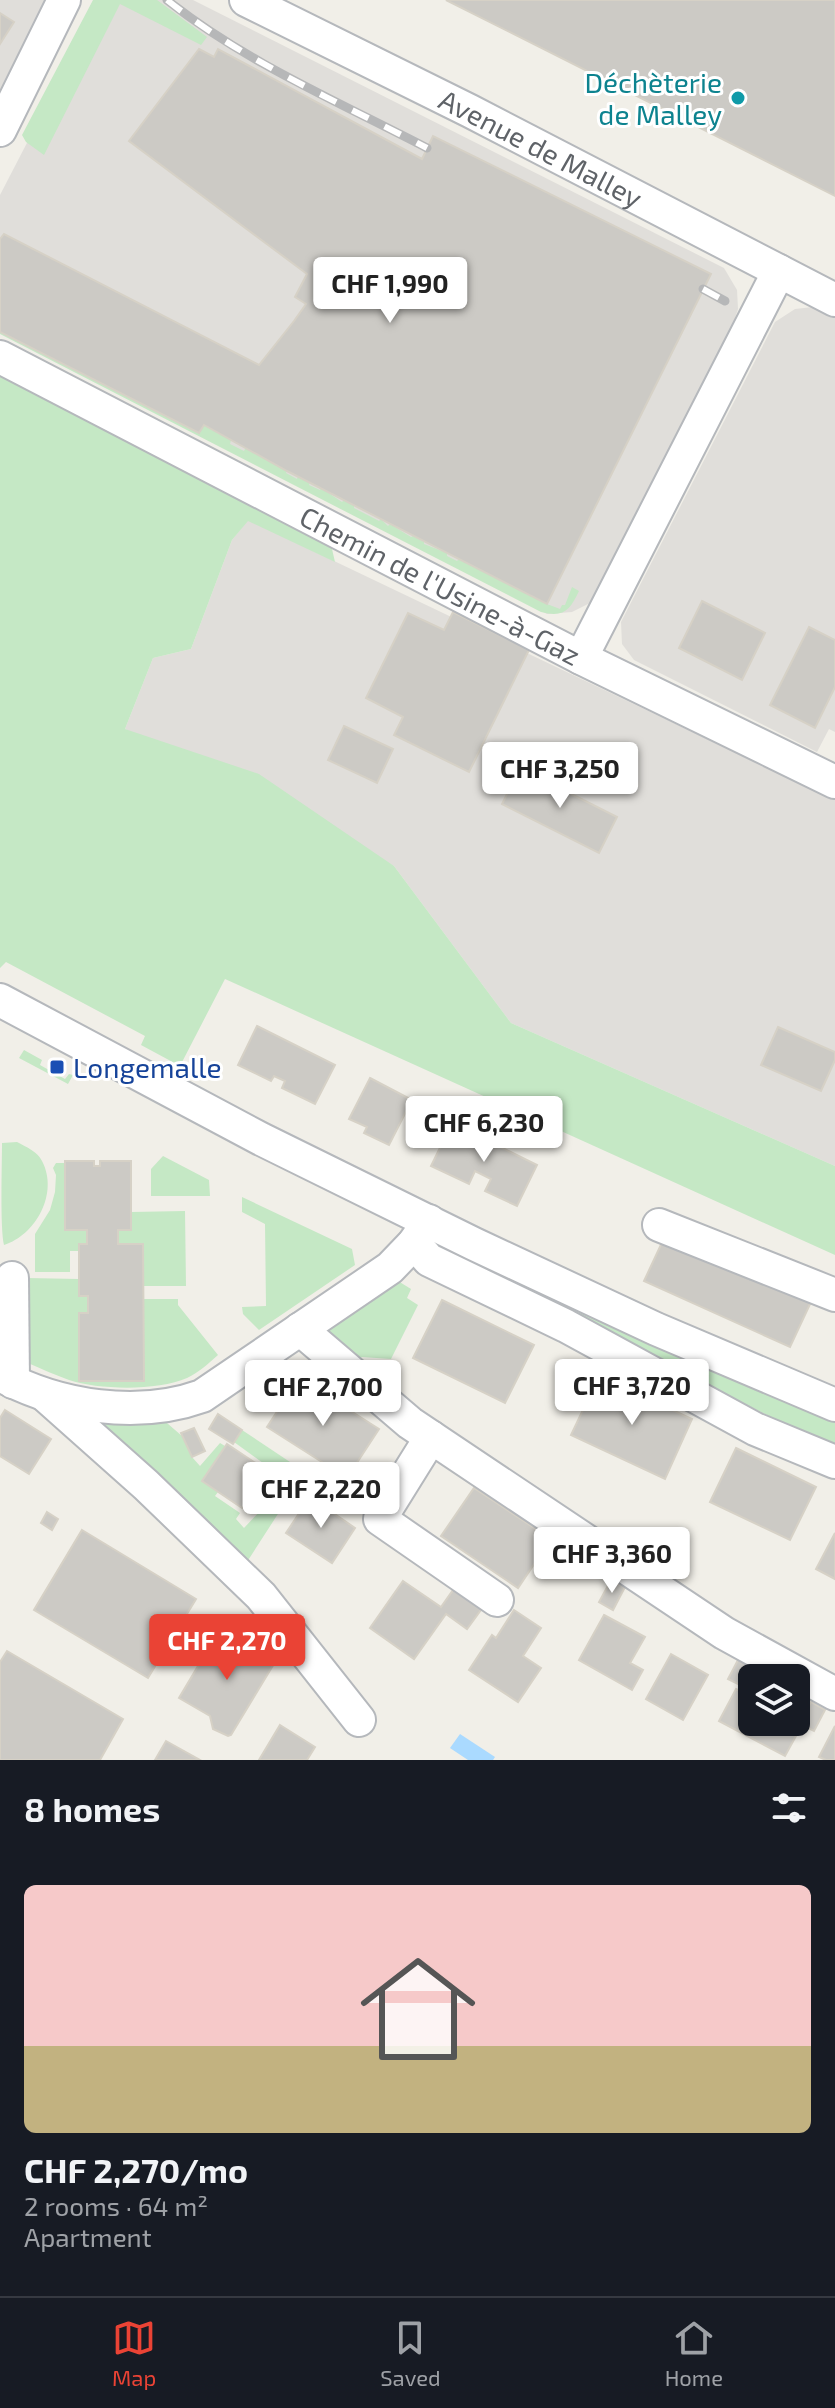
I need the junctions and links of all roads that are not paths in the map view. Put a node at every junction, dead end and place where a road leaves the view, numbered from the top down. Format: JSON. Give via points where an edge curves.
{"nodes":[{"id":1,"x":64,"y":0,"type":"edge"},
{"id":2,"x":246,"y":0,"type":"edge"},
{"id":3,"x":0,"y":130,"type":"edge"},
{"id":4,"x":779,"y":271,"type":"junction"},
{"id":5,"x":835,"y":300,"type":"edge"},
{"id":6,"x":0,"y":357,"type":"edge"},
{"id":7,"x":581,"y":658,"type":"junction"},
{"id":8,"x":835,"y":782,"type":"edge"},
{"id":9,"x":0,"y":1000,"type":"edge"},
{"id":10,"x":659,"y":1225,"type":"dead end"},
{"id":11,"x":421,"y":1232,"type":"junction"},
{"id":12,"x":12,"y":1278,"type":"dead end"},
{"id":13,"x":835,"y":1295,"type":"edge"},
{"id":14,"x":300,"y":1329,"type":"junction"},
{"id":15,"x":6,"y":1379,"type":"edge"},
{"id":16,"x":46,"y":1396,"type":"junction"},
{"id":17,"x":835,"y":1405,"type":"edge"},
{"id":18,"x":431,"y":1437,"type":"junction"},
{"id":19,"x":835,"y":1462,"type":"edge"},
{"id":20,"x":497,"y":1600,"type":"dead end"},
{"id":21,"x":835,"y":1694,"type":"edge"},
{"id":22,"x":359,"y":1720,"type":"dead end"}],
"edges":[{"from":1,"to":3,"type":"street"},
{"from":2,"to":4,"type":"street","name":"Avenue de Malley"},
{"from":4,"to":5,"type":"street","name":"Avenue de Malley"},
{"from":4,"to":7,"type":"street","name":"Chemin de l'Usine-à-Gaz"},
{"from":6,"to":7,"type":"street","name":"Chemin de l'Usine-à-Gaz"},
{"from":7,"to":8,"type":"street"},
{"from":9,"to":11,"type":"street","via":[[261,1139]]},
{"from":10,"to":13,"type":"street"},
{"from":11,"to":14,"type":"street","via":[[390,1268]]},
{"from":11,"to":17,"type":"street"},
{"from":11,"to":19,"type":"street","via":[[429,1260],[566,1326],[755,1429]]},
{"from":12,"to":15,"type":"street"},
{"from":14,"to":16,"type":"street","via":[[202,1396],[182,1403],[135,1408]]},
{"from":14,"to":18,"type":"street"},
{"from":15,"to":16,"type":"street"},
{"from":16,"to":22,"type":"street","via":[[261,1596]]},
{"from":18,"to":20,"type":"street","via":[[380,1519]]},
{"from":18,"to":21,"type":"street","via":[[724,1633]]}]}
